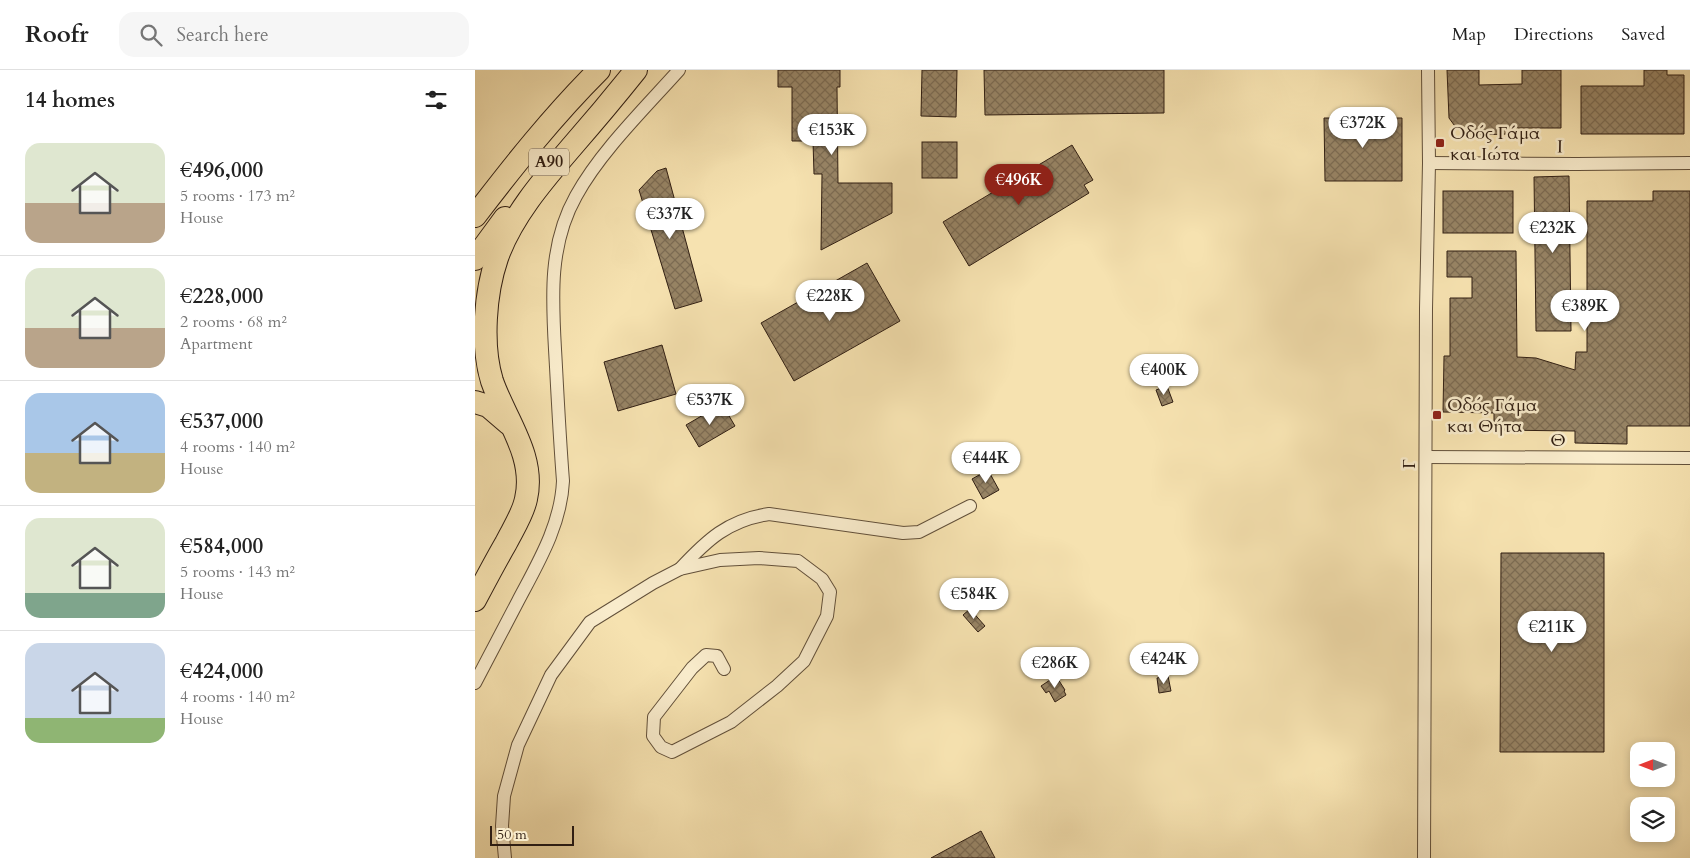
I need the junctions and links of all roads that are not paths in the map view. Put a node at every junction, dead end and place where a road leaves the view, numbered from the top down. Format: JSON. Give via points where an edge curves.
{"nodes":[{"id":1,"x":599,"y":70,"type":"edge"},
{"id":2,"x":629,"y":70,"type":"edge"},
{"id":3,"x":636,"y":70,"type":"edge"},
{"id":4,"x":679,"y":70,"type":"edge"},
{"id":5,"x":1428,"y":70,"type":"edge"},
{"id":6,"x":1429,"y":162,"type":"junction"},
{"id":7,"x":1690,"y":163,"type":"edge"},
{"id":8,"x":475,"y":216,"type":"edge"},
{"id":9,"x":475,"y":259,"type":"edge"},
{"id":10,"x":475,"y":402,"type":"edge"},
{"id":11,"x":510,"y":424,"type":"junction"},
{"id":12,"x":1426,"y":457,"type":"junction"},
{"id":13,"x":1690,"y":458,"type":"edge"},
{"id":14,"x":971,"y":506,"type":"dead end"},
{"id":15,"x":680,"y":569,"type":"junction"},
{"id":16,"x":475,"y":600,"type":"edge"},
{"id":17,"x":723,"y":669,"type":"dead end"},
{"id":18,"x":475,"y":682,"type":"edge"},
{"id":19,"x":505,"y":858,"type":"edge"},
{"id":20,"x":1424,"y":858,"type":"edge"}],
"edges":[{"from":1,"to":8,"type":"highway","number":"Α90","via":[[515,163]]},
{"from":2,"to":9,"type":"highway","number":"Α90","via":[[545,165]]},
{"from":3,"to":11,"type":"highway","via":[[532,196],[513,224],[497,258],[487,300],[485,342],[492,380]]},
{"from":4,"to":18,"type":"street","via":[[585,181],[561,232],[553,284],[563,480],[561,502],[537,566]]},
{"from":5,"to":6,"type":"street","name":"Γ"},
{"from":6,"to":7,"type":"street","name":"Ι"},
{"from":6,"to":12,"type":"street","name":"Γ"},
{"from":10,"to":11,"type":"highway","via":[[487,406]]},
{"from":11,"to":16,"type":"highway","via":[[522,447],[528,474],[526,499],[517,523]]},
{"from":12,"to":13,"type":"street","name":"Θ"},
{"from":12,"to":20,"type":"street","name":"Γ"},
{"from":14,"to":15,"type":"street","via":[[919,532],[903,534],[769,514],[752,516],[706,541]]},
{"from":15,"to":17,"type":"street","via":[[720,560],[798,561],[822,579],[830,592],[827,616],[805,661],[731,722],[672,752],[661,747],[653,736],[654,717],[692,668],[706,656],[717,656]]},
{"from":15,"to":19,"type":"street","via":[[590,622],[551,675],[518,745],[504,796]]}]}
